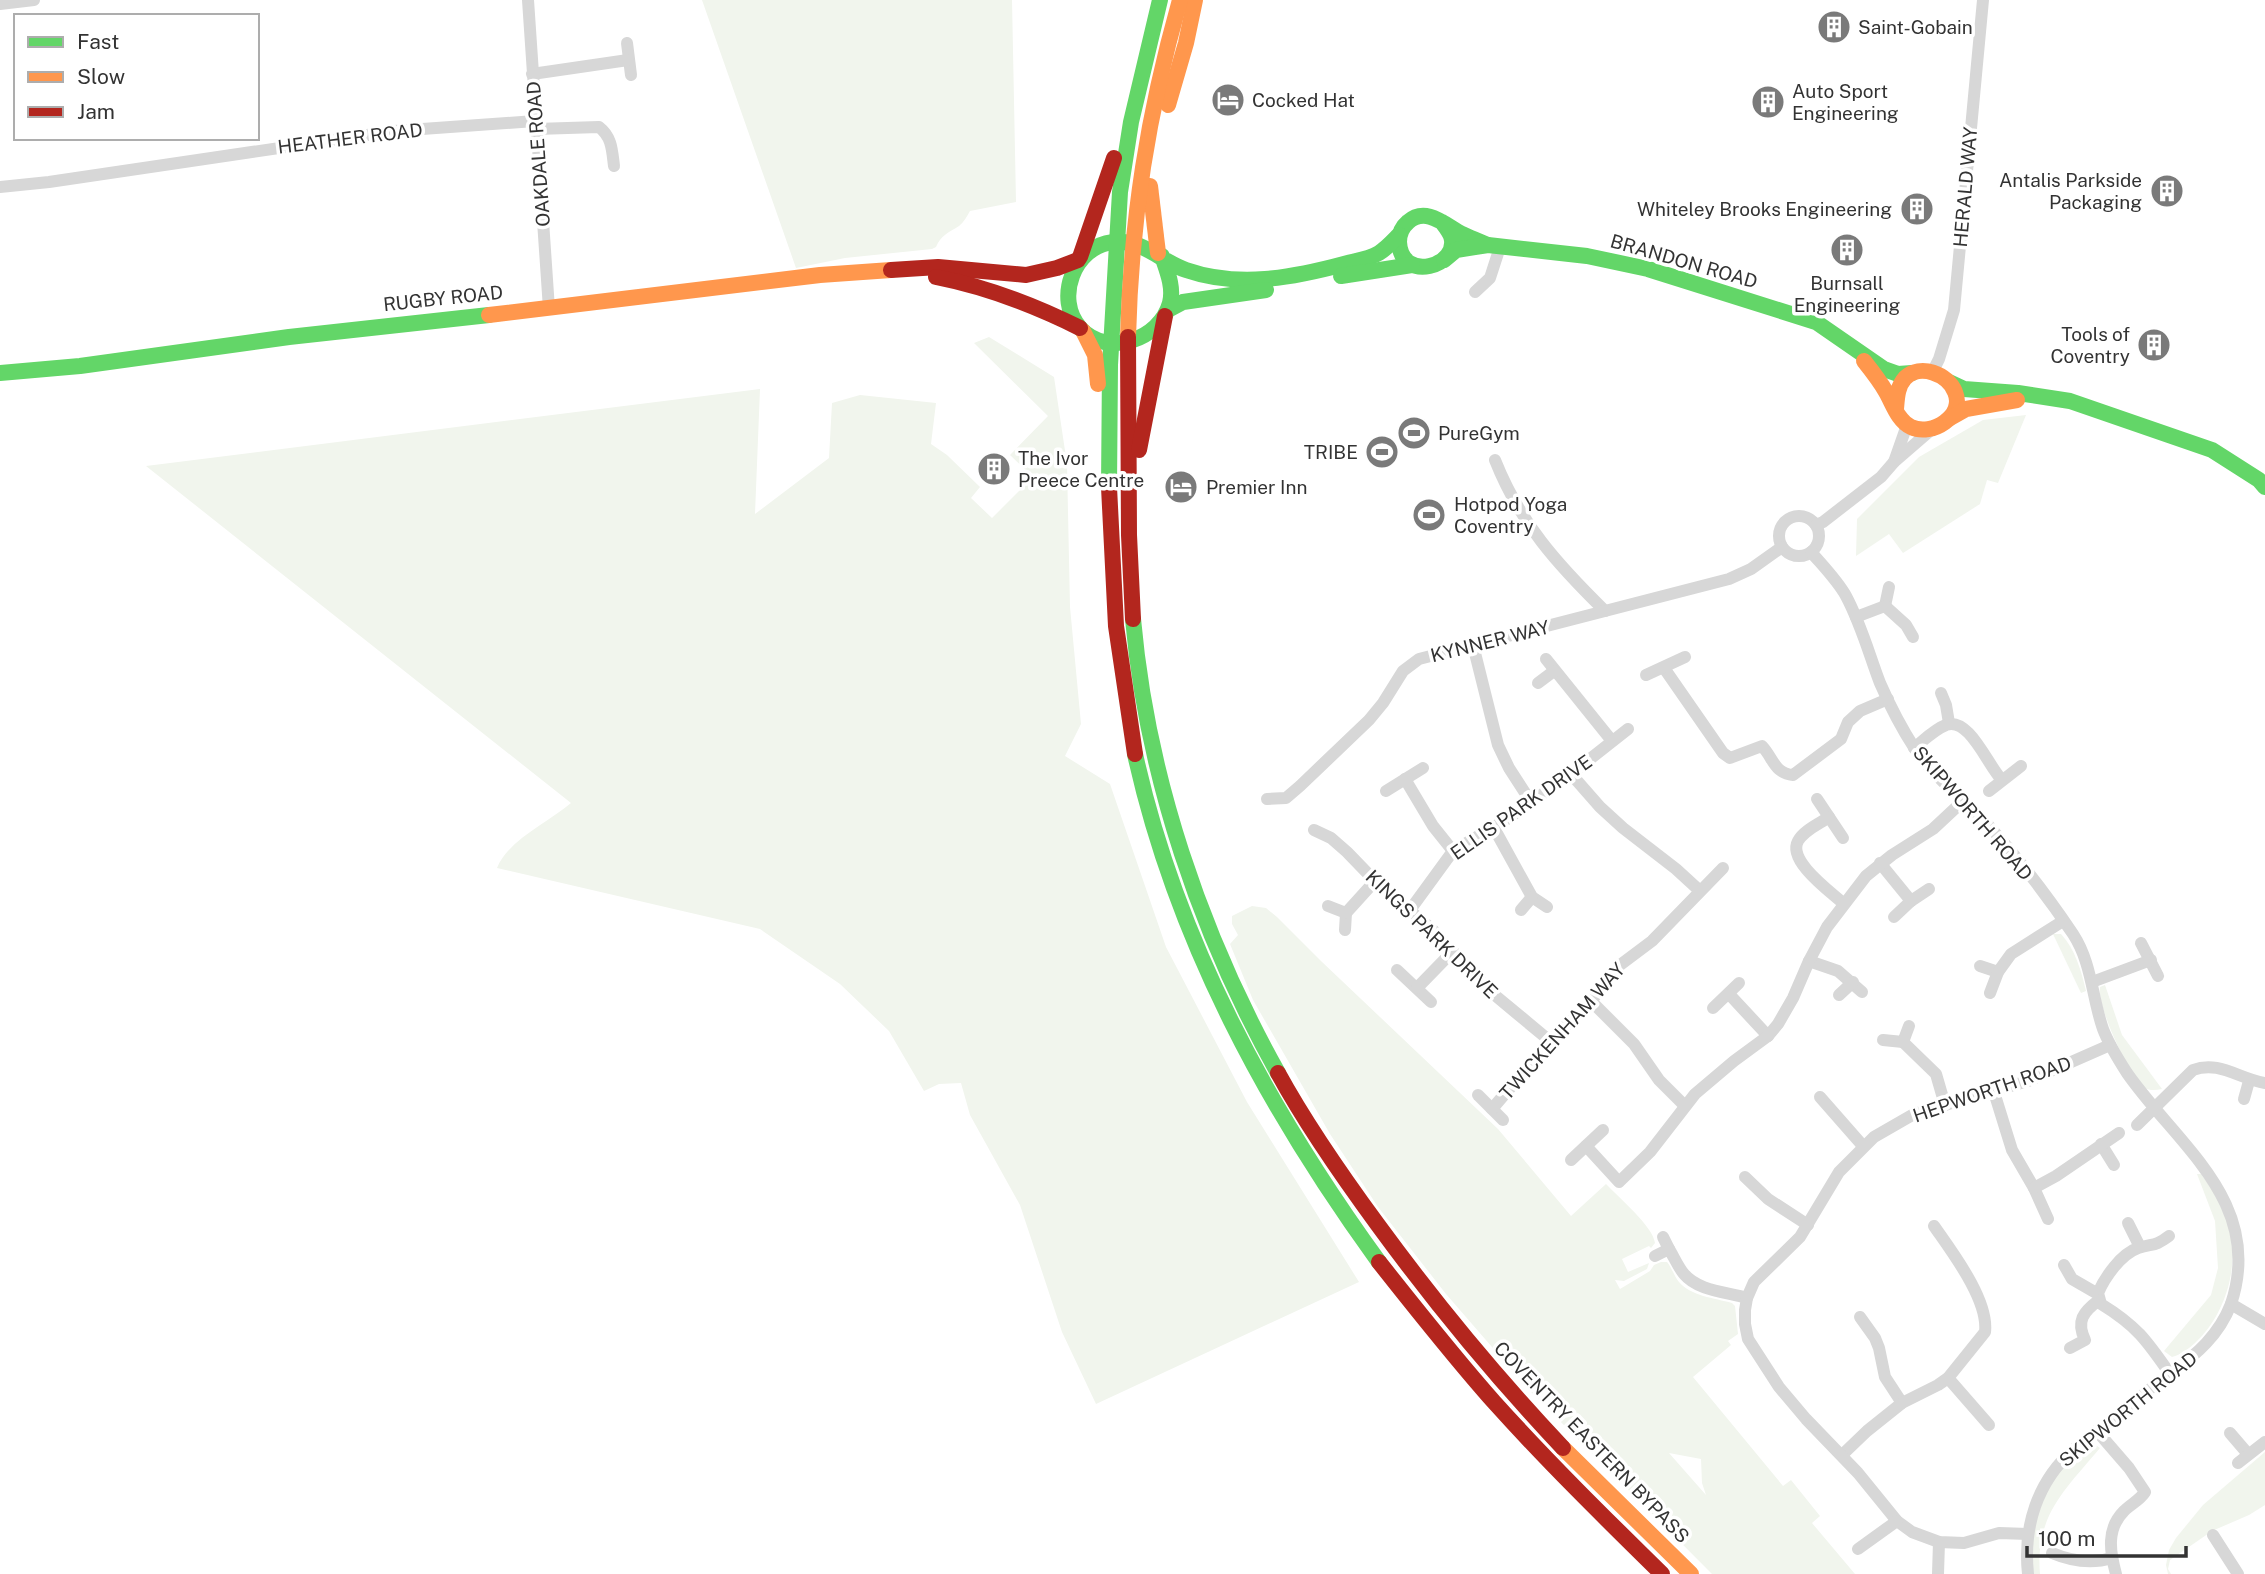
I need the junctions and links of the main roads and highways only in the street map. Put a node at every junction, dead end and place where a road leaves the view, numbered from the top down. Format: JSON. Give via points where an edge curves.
{"nodes":[{"id":1,"x":1151,"y":0,"type":"edge"},
{"id":2,"x":1160,"y":0,"type":"edge"},
{"id":3,"x":1180,"y":0,"type":"edge"},
{"id":4,"x":1195,"y":0,"type":"edge"},
{"id":5,"x":1442,"y":222,"type":"junction"},
{"id":6,"x":1399,"y":234,"type":"junction"},
{"id":7,"x":1494,"y":246,"type":"junction"},
{"id":8,"x":1160,"y":254,"type":"junction"},
{"id":9,"x":1079,"y":259,"type":"junction"},
{"id":10,"x":1444,"y":260,"type":"junction"},
{"id":11,"x":1412,"y":265,"type":"junction"},
{"id":12,"x":890,"y":269,"type":"junction"},
{"id":13,"x":1166,"y":313,"type":"junction"},
{"id":14,"x":1081,"y":329,"type":"junction"},
{"id":15,"x":1856,"y":352,"type":"junction"},
{"id":16,"x":0,"y":373,"type":"edge"},
{"id":17,"x":1912,"y":373,"type":"junction"},
{"id":18,"x":1949,"y":382,"type":"junction"},
{"id":19,"x":2035,"y":396,"type":"junction"},
{"id":20,"x":1896,"y":409,"type":"junction"},
{"id":21,"x":1950,"y":418,"type":"junction"},
{"id":22,"x":2263,"y":483,"type":"edge"},
{"id":23,"x":1263,"y":1043,"type":"junction"},
{"id":24,"x":1264,"y":1085,"type":"junction"},
{"id":25,"x":1662,"y":1574,"type":"edge"},
{"id":26,"x":1690,"y":1574,"type":"edge"}],
"edges":[{"from":1,"to":9,"type":"main road","via":[[1111,171]]},
{"from":2,"to":24,"type":"main road","name":"COVENTRY EASTERN BYPASS","via":[[1135,100],[1117,220],[1108,475],[1119,658],[1148,808],[1182,913]]},
{"from":3,"to":23,"type":"main road","name":"COVENTRY EASTERN BYPASS","via":[[1141,170],[1136,221],[1126,384],[1136,652],[1148,723],[1184,859]]},
{"from":4,"to":8,"type":"main road","via":[[1149,188]]},
{"from":5,"to":6,"type":"main road","via":[[1420,216],[1408,221]]},
{"from":5,"to":7,"type":"main road","name":"BRANDON ROAD"},
{"from":5,"to":10,"type":"main road","via":[[1451,241]]},
{"from":6,"to":8,"type":"main road","via":[[1377,254],[1283,278],[1210,278],[1180,268]]},
{"from":6,"to":11,"type":"main road","via":[[1401,253]]},
{"from":7,"to":10,"type":"main road","name":"BRANDON ROAD","via":[[1456,250]]},
{"from":7,"to":15,"type":"main road","name":"BRANDON ROAD","via":[[1587,256],[1648,269],[1816,322]]},
{"from":8,"to":9,"type":"main road","via":[[1128,242],[1107,242]]},
{"from":8,"to":13,"type":"main road","via":[[1170,288]]},
{"from":9,"to":12,"type":"main road","name":"RUGBY ROAD","via":[[1026,275],[937,267]]},
{"from":9,"to":14,"type":"main road","via":[[1069,283],[1069,301]]},
{"from":10,"to":11,"type":"main road","via":[[1430,267]]},
{"from":11,"to":13,"type":"main road","via":[[1183,302]]},
{"from":12,"to":14,"type":"main road","name":"RUGBY ROAD","via":[[991,290]]},
{"from":12,"to":16,"type":"main road","name":"RUGBY ROAD"},
{"from":13,"to":14,"type":"main road","via":[[1137,340],[1105,342]]},
{"from":13,"to":23,"type":"main road","via":[[1144,405],[1137,475],[1144,616],[1158,717],[1193,853]]},
{"from":14,"to":24,"type":"main road","via":[[1095,355],[1098,374],[1096,552],[1124,754],[1172,916],[1200,984],[1222,1029]]},
{"from":15,"to":17,"type":"main road","name":"BRANDON ROAD","via":[[1884,369]]},
{"from":15,"to":20,"type":"main road","name":"BRANDON ROAD"},
{"from":17,"to":18,"type":"main road","via":[[1933,371]]},
{"from":17,"to":20,"type":"main road","via":[[1898,387]]},
{"from":18,"to":19,"type":"main road","via":[[1964,389]]},
{"from":18,"to":21,"type":"main road","via":[[1957,402]]},
{"from":19,"to":21,"type":"main road","via":[[1966,409]]},
{"from":19,"to":22,"type":"main road","via":[[2070,401],[2188,440]]},
{"from":20,"to":21,"type":"main road","via":[[1914,429],[1931,430]]},
{"from":23,"to":26,"type":"main road","name":"COVENTRY EASTERN BYPASS","via":[[1303,1116],[1353,1190],[1458,1330],[1561,1445]]},
{"from":24,"to":25,"type":"main road","name":"COVENTRY EASTERN BYPASS","via":[[1326,1187],[1446,1346],[1557,1470]]}]}
